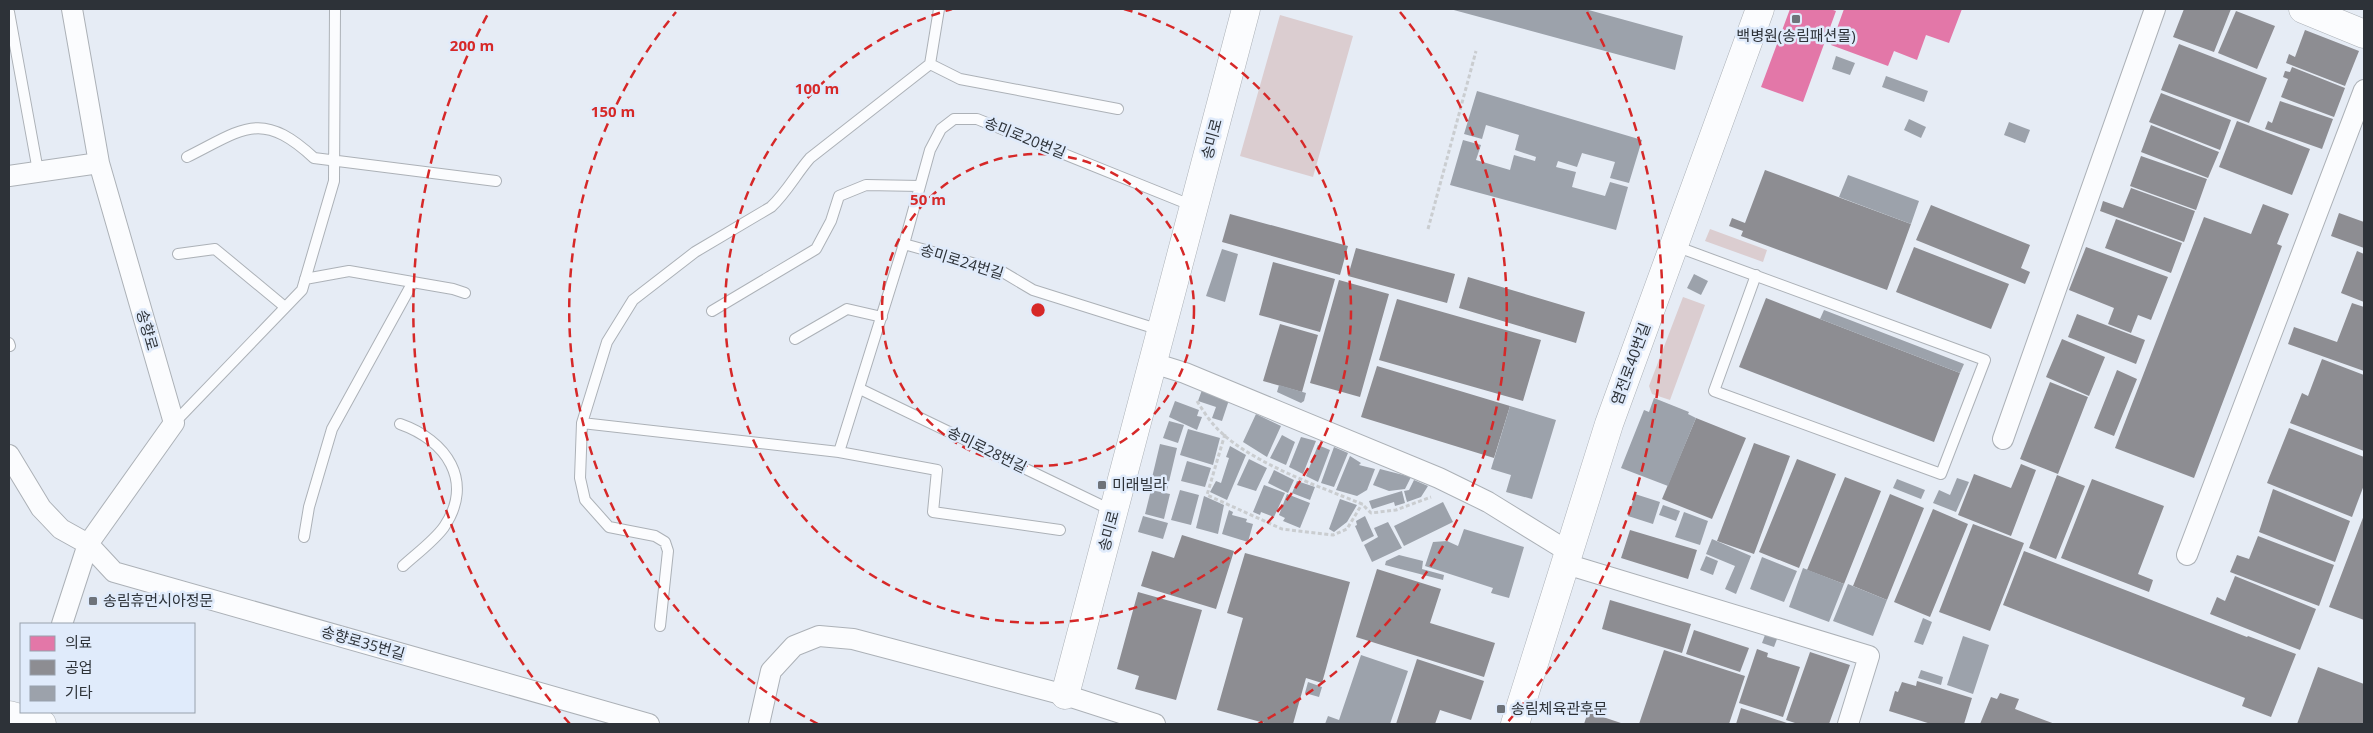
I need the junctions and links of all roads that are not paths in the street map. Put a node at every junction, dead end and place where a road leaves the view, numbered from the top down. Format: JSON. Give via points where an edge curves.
{"nodes":[{"id":1,"x":72,"y":9,"type":"edge"},
{"id":2,"x":335,"y":9,"type":"edge"},
{"id":3,"x":939,"y":9,"type":"edge"},
{"id":4,"x":1246,"y":9,"type":"edge"},
{"id":5,"x":2155,"y":9,"type":"edge"},
{"id":6,"x":2303,"y":9,"type":"edge"},
{"id":7,"x":1755,"y":10,"type":"edge"},
{"id":8,"x":9,"y":12,"type":"edge"},
{"id":9,"x":2364,"y":34,"type":"edge"},
{"id":10,"x":930,"y":64,"type":"junction"},
{"id":11,"x":2364,"y":90,"type":"edge"},
{"id":12,"x":1118,"y":109,"type":"dead end"},
{"id":13,"x":187,"y":157,"type":"dead end"},
{"id":14,"x":334,"y":161,"type":"junction"},
{"id":15,"x":99,"y":163,"type":"junction"},
{"id":16,"x":38,"y":172,"type":"junction"},
{"id":17,"x":9,"y":176,"type":"edge"},
{"id":18,"x":496,"y":181,"type":"dead end"},
{"id":19,"x":920,"y":186,"type":"junction"},
{"id":20,"x":1194,"y":207,"type":"junction"},
{"id":21,"x":904,"y":244,"type":"junction"},
{"id":22,"x":1674,"y":245,"type":"junction"},
{"id":23,"x":178,"y":254,"type":"dead end"},
{"id":24,"x":1756,"y":275,"type":"junction"},
{"id":25,"x":305,"y":279,"type":"junction"},
{"id":26,"x":413,"y":282,"type":"junction"},
{"id":27,"x":465,"y":294,"type":"dead end"},
{"id":28,"x":285,"y":307,"type":"junction"},
{"id":29,"x":712,"y":311,"type":"dead end"},
{"id":30,"x":882,"y":316,"type":"junction"},
{"id":31,"x":1162,"y":330,"type":"junction"},
{"id":32,"x":795,"y":339,"type":"dead end"},
{"id":33,"x":1153,"y":363,"type":"junction"},
{"id":34,"x":860,"y":389,"type":"junction"},
{"id":35,"x":174,"y":423,"type":"junction"},
{"id":36,"x":582,"y":423,"type":"junction"},
{"id":37,"x":400,"y":424,"type":"dead end"},
{"id":38,"x":2003,"y":439,"type":"dead end"},
{"id":39,"x":839,"y":452,"type":"junction"},
{"id":40,"x":9,"y":455,"type":"edge"},
{"id":41,"x":1114,"y":512,"type":"junction"},
{"id":42,"x":1060,"y":530,"type":"dead end"},
{"id":43,"x":304,"y":537,"type":"dead end"},
{"id":44,"x":88,"y":544,"type":"junction"},
{"id":45,"x":2187,"y":555,"type":"dead end"},
{"id":46,"x":1567,"y":558,"type":"junction"},
{"id":47,"x":402,"y":566,"type":"dead end"},
{"id":48,"x":62,"y":623,"type":"edge"},
{"id":49,"x":660,"y":626,"type":"dead end"},
{"id":50,"x":1065,"y":695,"type":"junction"},
{"id":51,"x":650,"y":724,"type":"edge"},
{"id":52,"x":759,"y":724,"type":"edge"},
{"id":53,"x":1156,"y":724,"type":"edge"},
{"id":54,"x":1516,"y":724,"type":"edge"},
{"id":55,"x":1848,"y":724,"type":"edge"}],
"edges":[{"from":1,"to":15,"type":"street","name":"송향로"},
{"from":2,"to":14,"type":"lane"},
{"from":3,"to":10,"type":"lane"},
{"from":4,"to":20,"type":"street","name":"송미로"},
{"from":5,"to":38,"type":"street"},
{"from":6,"to":9,"type":"street"},
{"from":7,"to":22,"type":"street","name":"염전로40번길"},
{"from":8,"to":16,"type":"lane"},
{"from":10,"to":12,"type":"lane","via":[[960,79]]},
{"from":10,"to":36,"type":"lane","via":[[810,158],[771,207],[694,252],[633,300],[607,342]]},
{"from":11,"to":45,"type":"street"},
{"from":13,"to":14,"type":"lane","via":[[245,128],[265,128],[293,139],[314,158]]},
{"from":14,"to":18,"type":"lane"},
{"from":14,"to":25,"type":"lane","via":[[334,181]]},
{"from":15,"to":16,"type":"street"},
{"from":15,"to":35,"type":"street","name":"송향로"},
{"from":16,"to":17,"type":"street"},
{"from":19,"to":20,"type":"lane","name":"송미로20번길","via":[[940,129],[954,119],[977,119]]},
{"from":19,"to":21,"type":"lane","name":"송미로20번길"},
{"from":19,"to":29,"type":"lane","via":[[866,184],[839,196],[831,221],[816,249]]},
{"from":20,"to":31,"type":"street","name":"송미로"},
{"from":21,"to":30,"type":"lane","name":"송미로24번길"},
{"from":21,"to":31,"type":"lane","name":"송미로24번길","via":[[1000,270],[1033,290]]},
{"from":22,"to":24,"type":"lane"},
{"from":22,"to":46,"type":"street","name":"염전로40번길","via":[[1609,424]]},
{"from":23,"to":28,"type":"lane","via":[[215,249]]},
{"from":24,"to":24,"type":"lane","via":[[1985,360],[1941,474],[1714,391]]},
{"from":25,"to":26,"type":"lane","via":[[349,271]]},
{"from":25,"to":28,"type":"lane","via":[[302,290]]},
{"from":26,"to":27,"type":"lane"},
{"from":26,"to":43,"type":"lane","via":[[332,429],[309,507]]},
{"from":28,"to":35,"type":"lane"},
{"from":30,"to":32,"type":"lane","via":[[847,309]]},
{"from":30,"to":34,"type":"lane","name":"송미로24번길"},
{"from":31,"to":33,"type":"street","name":"송미로"},
{"from":33,"to":41,"type":"street","name":"송미로"},
{"from":33,"to":46,"type":"street","via":[[1439,478],[1488,502]]},
{"from":34,"to":39,"type":"lane","name":"송미로24번길"},
{"from":34,"to":41,"type":"lane","name":"송미로28번길"},
{"from":35,"to":44,"type":"street"},
{"from":36,"to":39,"type":"lane"},
{"from":36,"to":49,"type":"lane","via":[[580,478],[585,500],[609,527],[655,536],[665,542],[668,551]]},
{"from":37,"to":47,"type":"lane","via":[[418,430],[443,450],[456,478],[457,501],[444,528]]},
{"from":39,"to":42,"type":"lane","via":[[937,470],[933,512]]},
{"from":40,"to":44,"type":"street","name":"송향로35번길","via":[[41,508],[61,529]]},
{"from":41,"to":50,"type":"street","name":"송미로"},
{"from":44,"to":48,"type":"street"},
{"from":44,"to":51,"type":"street","name":"송향로35번길","via":[[114,572]]},
{"from":46,"to":54,"type":"street","name":"염전로40번길"},
{"from":46,"to":55,"type":"street","via":[[1869,656]]},
{"from":50,"to":52,"type":"street","via":[[853,639],[819,636],[794,646],[771,671]]},
{"from":50,"to":53,"type":"street"}]}
